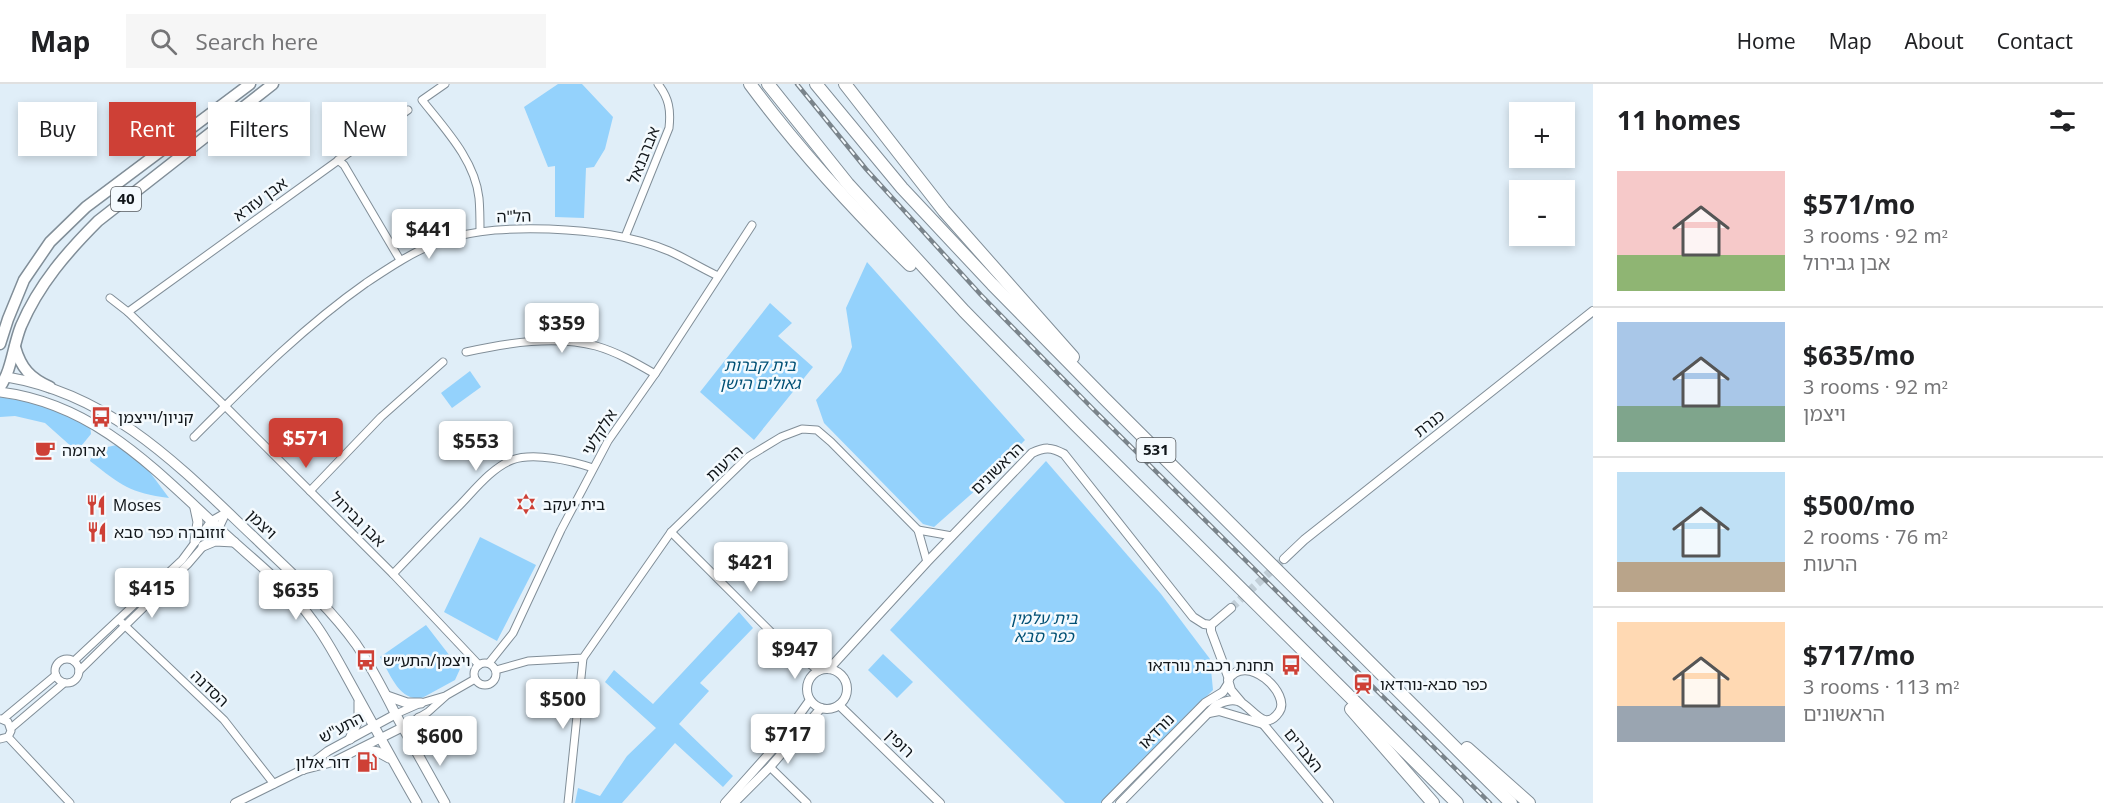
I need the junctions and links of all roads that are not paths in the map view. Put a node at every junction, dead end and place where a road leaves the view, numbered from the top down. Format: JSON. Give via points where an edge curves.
{"nodes":[{"id":1,"x":250,"y":84,"type":"edge"},
{"id":2,"x":273,"y":84,"type":"edge"},
{"id":3,"x":445,"y":84,"type":"edge"},
{"id":4,"x":658,"y":84,"type":"edge"},
{"id":5,"x":750,"y":84,"type":"edge"},
{"id":6,"x":768,"y":84,"type":"edge"},
{"id":7,"x":816,"y":84,"type":"edge"},
{"id":8,"x":845,"y":84,"type":"edge"},
{"id":9,"x":408,"y":110,"type":"dead end"},
{"id":10,"x":338,"y":160,"type":"junction"},
{"id":11,"x":752,"y":225,"type":"dead end"},
{"id":12,"x":480,"y":231,"type":"junction"},
{"id":13,"x":625,"y":237,"type":"junction"},
{"id":14,"x":400,"y":260,"type":"junction"},
{"id":15,"x":717,"y":276,"type":"junction"},
{"id":16,"x":110,"y":298,"type":"dead end"},
{"id":17,"x":1593,"y":311,"type":"edge"},
{"id":18,"x":128,"y":312,"type":"junction"},
{"id":19,"x":0,"y":344,"type":"edge"},
{"id":20,"x":15,"y":345,"type":"junction"},
{"id":21,"x":466,"y":352,"type":"dead end"},
{"id":22,"x":443,"y":362,"type":"dead end"},
{"id":23,"x":655,"y":374,"type":"junction"},
{"id":24,"x":4,"y":377,"type":"edge"},
{"id":25,"x":50,"y":387,"type":"junction"},
{"id":26,"x":0,"y":389,"type":"edge"},
{"id":27,"x":225,"y":406,"type":"junction"},
{"id":28,"x":1076,"y":425,"type":"junction"},
{"id":29,"x":194,"y":437,"type":"dead end"},
{"id":30,"x":1147,"y":441,"type":"junction"},
{"id":31,"x":593,"y":468,"type":"junction"},
{"id":32,"x":310,"y":491,"type":"junction"},
{"id":33,"x":194,"y":506,"type":"junction"},
{"id":34,"x":227,"y":511,"type":"junction"},
{"id":35,"x":215,"y":525,"type":"junction"},
{"id":36,"x":918,"y":530,"type":"junction"},
{"id":37,"x":670,"y":532,"type":"junction"},
{"id":38,"x":952,"y":536,"type":"junction"},
{"id":39,"x":234,"y":542,"type":"junction"},
{"id":40,"x":199,"y":544,"type":"junction"},
{"id":41,"x":188,"y":551,"type":"junction"},
{"id":42,"x":1284,"y":559,"type":"tunnel mouth"},
{"id":43,"x":927,"y":562,"type":"junction"},
{"id":44,"x":188,"y":564,"type":"junction"},
{"id":45,"x":393,"y":574,"type":"junction"},
{"id":46,"x":1231,"y":608,"type":"tunnel mouth"},
{"id":47,"x":119,"y":620,"type":"junction"},
{"id":48,"x":1210,"y":625,"type":"junction"},
{"id":49,"x":126,"y":627,"type":"junction"},
{"id":50,"x":1338,"y":631,"type":"junction"},
{"id":51,"x":1285,"y":633,"type":"junction"},
{"id":52,"x":1221,"y":654,"type":"junction"},
{"id":53,"x":583,"y":658,"type":"junction"},
{"id":54,"x":74,"y":662,"type":"junction"},
{"id":55,"x":489,"y":663,"type":"junction"},
{"id":56,"x":479,"y":664,"type":"junction"},
{"id":57,"x":829,"y":669,"type":"junction"},
{"id":58,"x":496,"y":670,"type":"junction"},
{"id":59,"x":79,"y":671,"type":"junction"},
{"id":60,"x":819,"y":671,"type":"junction"},
{"id":61,"x":1240,"y":671,"type":"junction"},
{"id":62,"x":56,"y":675,"type":"junction"},
{"id":63,"x":475,"y":679,"type":"junction"},
{"id":64,"x":1228,"y":681,"type":"junction"},
{"id":65,"x":64,"y":683,"type":"junction"},
{"id":66,"x":447,"y":695,"type":"junction"},
{"id":67,"x":387,"y":696,"type":"junction"},
{"id":68,"x":359,"y":700,"type":"junction"},
{"id":69,"x":810,"y":700,"type":"junction"},
{"id":70,"x":421,"y":703,"type":"junction"},
{"id":71,"x":1242,"y":703,"type":"junction"},
{"id":72,"x":839,"y":705,"type":"junction"},
{"id":73,"x":821,"y":708,"type":"junction"},
{"id":74,"x":1206,"y":713,"type":"junction"},
{"id":75,"x":396,"y":714,"type":"junction"},
{"id":76,"x":1257,"y":716,"type":"junction"},
{"id":77,"x":419,"y":718,"type":"junction"},
{"id":78,"x":1,"y":719,"type":"edge"},
{"id":79,"x":1264,"y":725,"type":"junction"},
{"id":80,"x":374,"y":726,"type":"junction"},
{"id":81,"x":403,"y":727,"type":"junction"},
{"id":82,"x":11,"y":728,"type":"junction"},
{"id":83,"x":8,"y":736,"type":"junction"},
{"id":84,"x":0,"y":739,"type":"edge"},
{"id":85,"x":350,"y":739,"type":"junction"},
{"id":86,"x":380,"y":739,"type":"junction"},
{"id":87,"x":412,"y":743,"type":"junction"},
{"id":88,"x":361,"y":749,"type":"junction"},
{"id":89,"x":393,"y":761,"type":"junction"},
{"id":90,"x":770,"y":767,"type":"junction"},
{"id":91,"x":302,"y":770,"type":"junction"},
{"id":92,"x":274,"y":784,"type":"junction"},
{"id":93,"x":740,"y":801,"type":"edge"},
{"id":94,"x":70,"y":803,"type":"edge"},
{"id":95,"x":235,"y":803,"type":"edge"},
{"id":96,"x":417,"y":803,"type":"edge"},
{"id":97,"x":445,"y":803,"type":"edge"},
{"id":98,"x":568,"y":803,"type":"edge"},
{"id":99,"x":725,"y":803,"type":"edge"},
{"id":100,"x":807,"y":803,"type":"edge"},
{"id":101,"x":940,"y":803,"type":"edge"},
{"id":102,"x":1106,"y":803,"type":"edge"},
{"id":103,"x":1120,"y":803,"type":"edge"},
{"id":104,"x":1329,"y":803,"type":"edge"},
{"id":105,"x":1433,"y":803,"type":"edge"},
{"id":106,"x":1457,"y":803,"type":"edge"},
{"id":107,"x":1511,"y":803,"type":"edge"},
{"id":108,"x":1529,"y":803,"type":"edge"}],
"edges":[{"from":1,"to":19,"type":"highway","number":"40","via":[[86,207],[50,242],[24,280]]},
{"from":2,"to":20,"type":"highway","number":"40","via":[[151,178],[81,238],[38,293]]},
{"from":3,"to":12,"type":"street","via":[[422,100],[449,133],[473,177],[479,196]]},
{"from":4,"to":13,"type":"street","name":"אברבנאל","via":[[666,94],[671,112],[669,128]]},
{"from":5,"to":28,"type":"highway","via":[[789,134],[890,245]]},
{"from":6,"to":28,"type":"highway","number":"531","via":[[881,221]]},
{"from":7,"to":30,"type":"highway","number":"531","via":[[937,226]]},
{"from":8,"to":30,"type":"highway","via":[[944,211]]},
{"from":9,"to":10,"type":"street","name":"אבן עזרא"},
{"from":10,"to":14,"type":"street"},
{"from":10,"to":18,"type":"street","name":"אבן עזרא"},
{"from":11,"to":15,"type":"street","name":"אלקלעי"},
{"from":12,"to":13,"type":"street","name":"הל\"ה","via":[[522,228]]},
{"from":12,"to":14,"type":"street","name":"הל\"ה","via":[[441,241]]},
{"from":13,"to":15,"type":"street","name":"הל\"ה","via":[[668,251]]},
{"from":14,"to":27,"type":"street","name":"הל\"ה","via":[[297,336]]},
{"from":15,"to":23,"type":"street","name":"אלקלעי"},
{"from":16,"to":18,"type":"street","name":"אבן גבירול"},
{"from":17,"to":42,"type":"street","name":"כנרת"},
{"from":18,"to":27,"type":"street","name":"אבן גבירול"},
{"from":20,"to":24,"type":"highway","number":"40"},
{"from":20,"to":25,"type":"highway","via":[[26,372]]},
{"from":21,"to":23,"type":"street","via":[[492,346],[566,341],[625,357]]},
{"from":22,"to":32,"type":"street","via":[[381,417]]},
{"from":23,"to":31,"type":"street","name":"אלקלעי"},
{"from":24,"to":25,"type":"main road","name":"ויצמן"},
{"from":24,"to":26,"type":"highway","number":"40"},
{"from":25,"to":34,"type":"main road","name":"ויצמן","via":[[99,408],[133,429]]},
{"from":26,"to":33,"type":"main road","name":"ויצמן","via":[[49,403],[96,425],[139,455]]},
{"from":27,"to":29,"type":"street","name":"הל\"ה"},
{"from":27,"to":32,"type":"street","name":"אבן גבירול"},
{"from":28,"to":51,"type":"highway","number":"531"},
{"from":30,"to":50,"type":"highway","number":"531"},
{"from":31,"to":45,"type":"street","via":[[568,460],[513,460],[479,486]]},
{"from":31,"to":55,"type":"street","name":"אלקלעי","via":[[513,633]]},
{"from":32,"to":45,"type":"street","name":"אבן גבירול"},
{"from":33,"to":35,"type":"main road","name":"ויצמן"},
{"from":33,"to":40,"type":"main road"},
{"from":34,"to":35,"type":"street"},
{"from":34,"to":67,"type":"main road","name":"ויצמן","via":[[333,614]]},
{"from":35,"to":39,"type":"main road","name":"ויצמן"},
{"from":35,"to":40,"type":"street"},
{"from":36,"to":37,"type":"street","name":"הרעות","via":[[831,442],[817,430],[802,429],[780,437],[748,457]]},
{"from":36,"to":38,"type":"street"},
{"from":36,"to":43,"type":"street","name":"הרעות"},
{"from":37,"to":53,"type":"street","name":"הרעות"},
{"from":37,"to":60,"type":"street","via":[[784,645]]},
{"from":38,"to":43,"type":"street","name":"הראשונים"},
{"from":38,"to":48,"type":"street","name":"הראשונים","via":[[1032,453],[1044,447],[1056,450],[1064,454],[1194,617]]},
{"from":39,"to":40,"type":"main road"},
{"from":39,"to":68,"type":"main road","name":"ויצמן","via":[[312,619]]},
{"from":40,"to":41,"type":"street"},
{"from":40,"to":44,"type":"street"},
{"from":41,"to":44,"type":"street"},
{"from":41,"to":47,"type":"street"},
{"from":43,"to":57,"type":"street","name":"הראשונים"},
{"from":44,"to":49,"type":"street"},
{"from":45,"to":56,"type":"street","name":"אבן גבירול"},
{"from":46,"to":48,"type":"street"},
{"from":47,"to":49,"type":"street","name":"הסדנה"},
{"from":47,"to":54,"type":"street"},
{"from":48,"to":52,"type":"street"},
{"from":49,"to":59,"type":"street"},
{"from":49,"to":92,"type":"street","name":"הסדנה","via":[[224,720]]},
{"from":50,"to":107,"type":"highway","number":"531"},
{"from":50,"to":108,"type":"highway"},
{"from":51,"to":105,"type":"highway"},
{"from":51,"to":106,"type":"highway","number":"531"},
{"from":52,"to":61,"type":"street"},
{"from":52,"to":64,"type":"street"},
{"from":53,"to":58,"type":"street","via":[[528,661]]},
{"from":53,"to":98,"type":"street","name":"הרעות"},
{"from":54,"to":59,"type":"street"},
{"from":54,"to":62,"type":"street","via":[[60,662]]},
{"from":55,"to":56,"type":"street"},
{"from":55,"to":58,"type":"street"},
{"from":56,"to":63,"type":"street"},
{"from":57,"to":60,"type":"street"},
{"from":57,"to":72,"type":"street","via":[[845,681],[846,694]]},
{"from":58,"to":63,"type":"street","via":[[496,679],[491,684],[481,685]]},
{"from":59,"to":65,"type":"street","via":[[75,681]]},
{"from":60,"to":69,"type":"street","via":[[807,687]]},
{"from":61,"to":64,"type":"street","name":"נורדאו"},
{"from":61,"to":76,"type":"street","via":[[1257,673],[1281,697],[1282,708],[1274,718],[1266,721]]},
{"from":62,"to":65,"type":"street"},
{"from":62,"to":78,"type":"street"},
{"from":63,"to":66,"type":"street"},
{"from":64,"to":71,"type":"street","name":"הצברים"},
{"from":64,"to":102,"type":"street","name":"נורדאו","via":[[1223,692],[1205,703]]},
{"from":65,"to":82,"type":"street"},
{"from":66,"to":70,"type":"street"},
{"from":66,"to":77,"type":"street"},
{"from":67,"to":70,"type":"main road"},
{"from":67,"to":75,"type":"main road","name":"ויצמן"},
{"from":68,"to":80,"type":"main road","name":"ויצמן"},
{"from":68,"to":85,"type":"main road","via":[[359,717]]},
{"from":69,"to":73,"type":"street"},
{"from":69,"to":99,"type":"street","via":[[782,740]]},
{"from":70,"to":75,"type":"street"},
{"from":71,"to":74,"type":"street","name":"נורדאו","via":[[1222,702]]},
{"from":71,"to":76,"type":"street","name":"הצברים"},
{"from":72,"to":73,"type":"street"},
{"from":72,"to":101,"type":"street","name":"רופין"},
{"from":73,"to":90,"type":"street"},
{"from":74,"to":79,"type":"street","via":[[1219,711]]},
{"from":74,"to":103,"type":"street","name":"נורדאו"},
{"from":75,"to":80,"type":"street","name":"התע\"ש"},
{"from":75,"to":81,"type":"main road","name":"ויצמן"},
{"from":76,"to":79,"type":"street","name":"הצברים"},
{"from":77,"to":81,"type":"street"},
{"from":77,"to":87,"type":"main road"},
{"from":78,"to":82,"type":"street","via":[[9,722]]},
{"from":79,"to":104,"type":"street","name":"הצברים"},
{"from":80,"to":85,"type":"street","name":"התע\"ש"},
{"from":80,"to":86,"type":"main road","name":"ויצמן"},
{"from":81,"to":86,"type":"street"},
{"from":81,"to":87,"type":"main road","name":"ויצמן"},
{"from":82,"to":83,"type":"street"},
{"from":83,"to":84,"type":"street"},
{"from":83,"to":94,"type":"street"},
{"from":85,"to":91,"type":"street","name":"התע\"ש"},
{"from":86,"to":88,"type":"street","name":"התע\"ש"},
{"from":86,"to":89,"type":"main road","name":"ויצמן"},
{"from":87,"to":97,"type":"main road","name":"ויצמן"},
{"from":88,"to":89,"type":"main road","via":[[378,752]]},
{"from":88,"to":91,"type":"street","name":"התע\"ש","via":[[324,766]]},
{"from":89,"to":96,"type":"main road","name":"ויצמן"},
{"from":90,"to":93,"type":"street"},
{"from":90,"to":100,"type":"street"},
{"from":91,"to":92,"type":"street","name":"התע\"ש"},
{"from":92,"to":95,"type":"street","name":"התע\"ש"}]}
